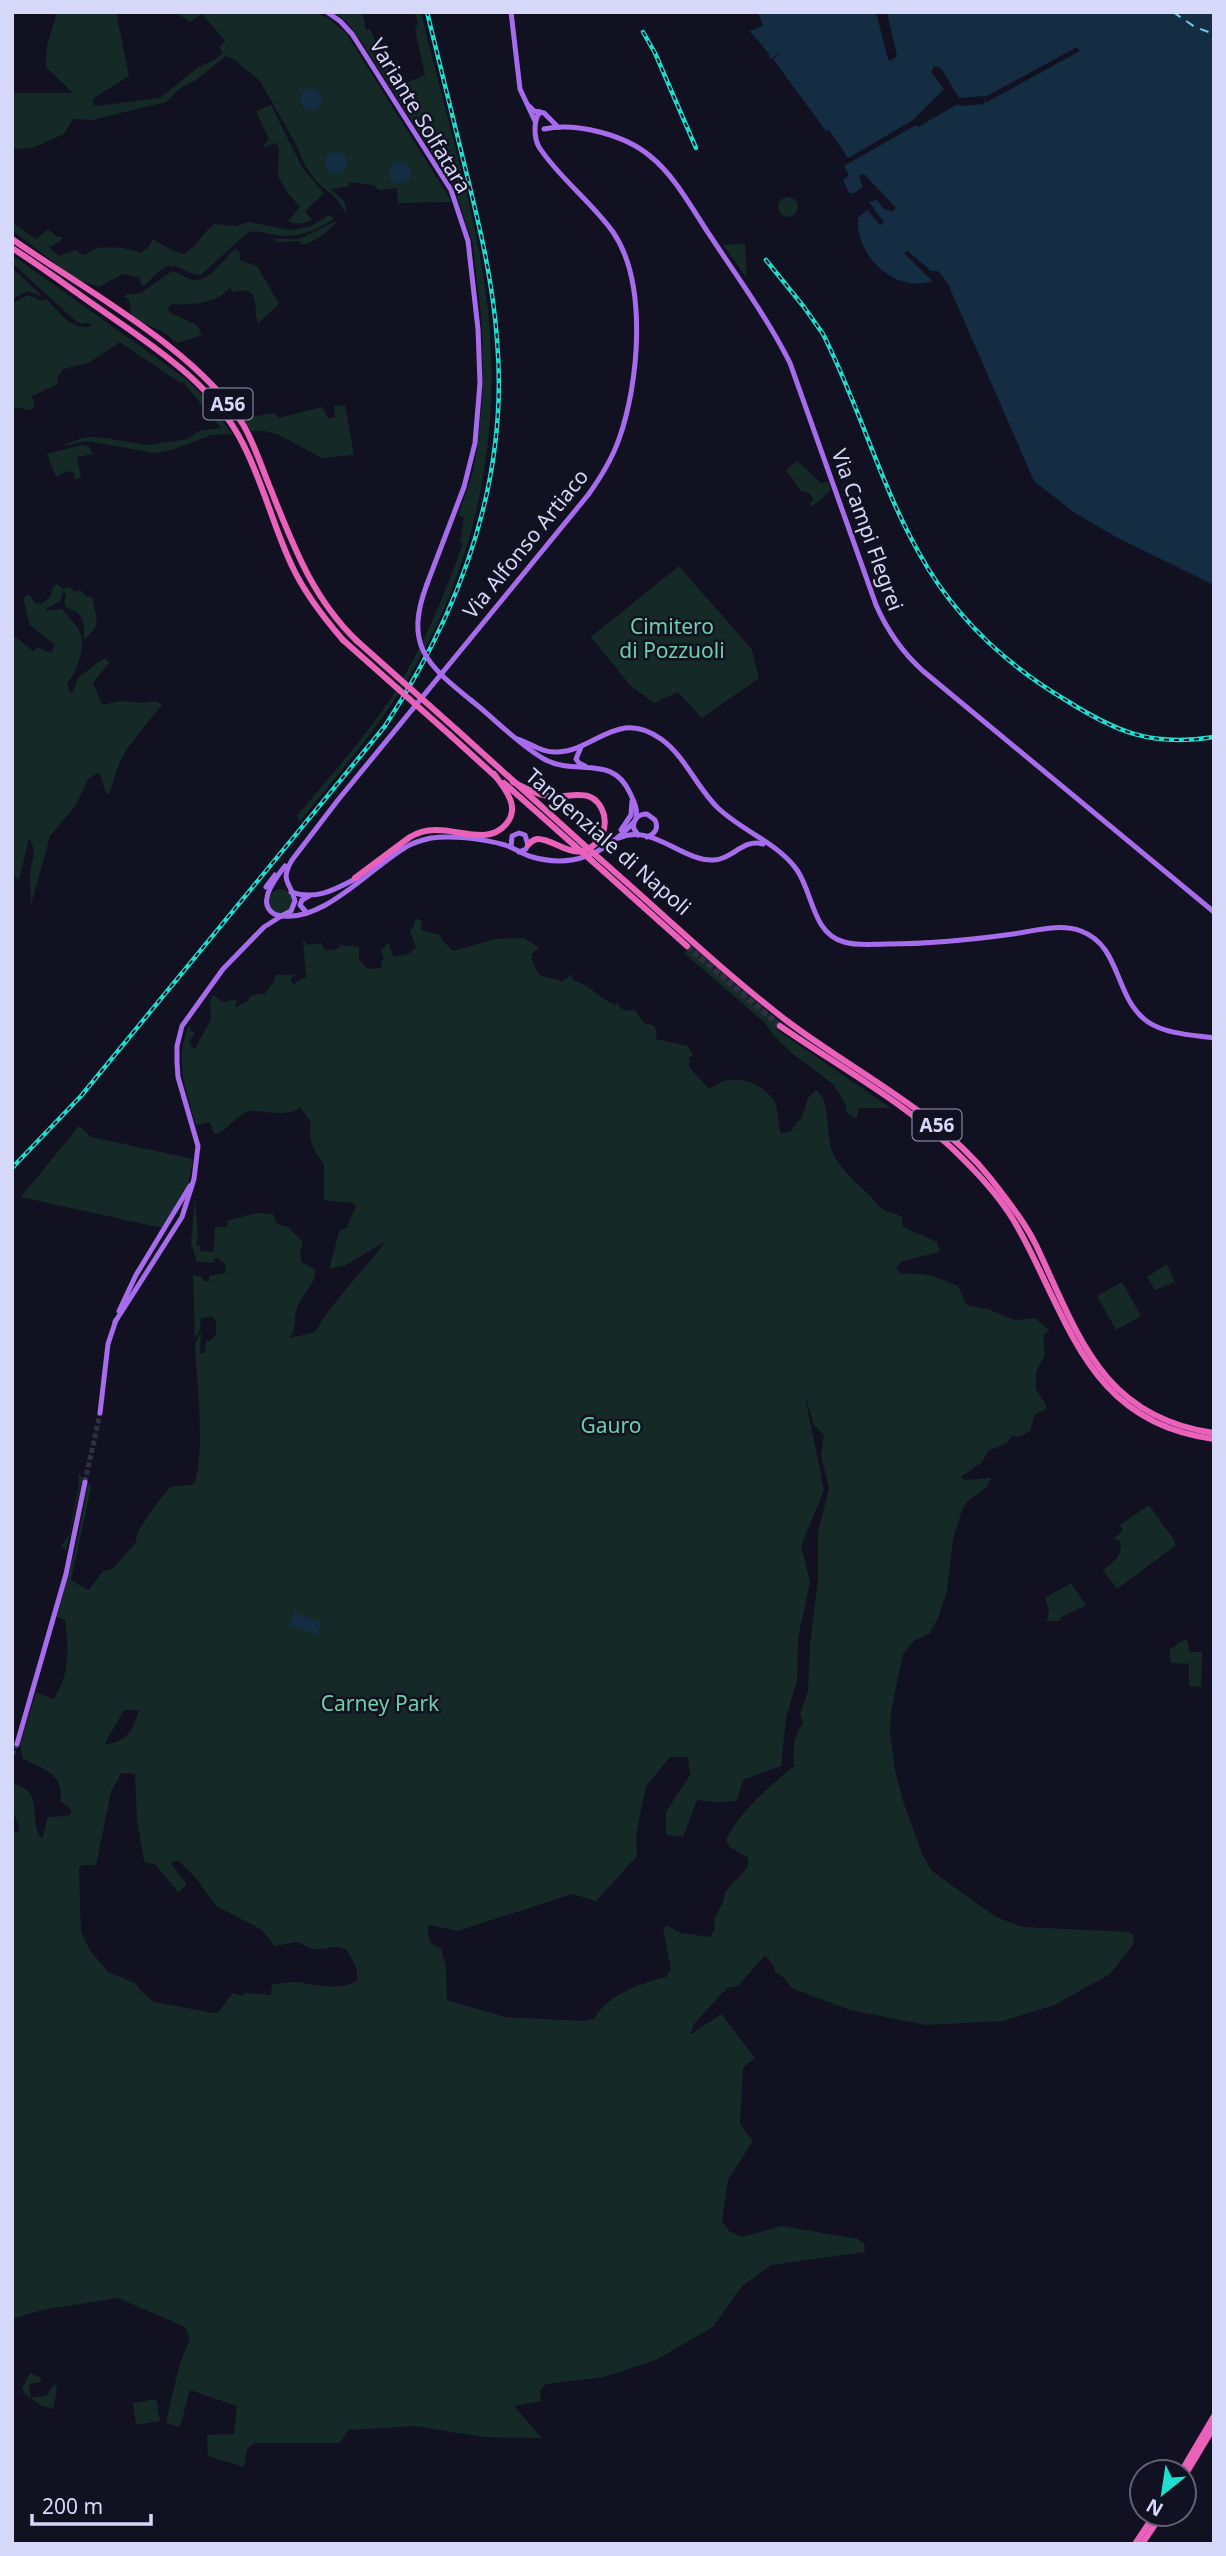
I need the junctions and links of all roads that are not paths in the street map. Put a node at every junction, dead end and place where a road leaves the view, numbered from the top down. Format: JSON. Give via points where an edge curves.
{"nodes":[{"id":1,"x":327,"y":12,"type":"edge"},
{"id":2,"x":511,"y":12,"type":"edge"},
{"id":3,"x":526,"y":104,"type":"junction"},
{"id":4,"x":540,"y":112,"type":"junction"},
{"id":5,"x":548,"y":118,"type":"junction"},
{"id":6,"x":536,"y":123,"type":"junction"},
{"id":7,"x":558,"y":127,"type":"junction"},
{"id":8,"x":544,"y":129,"type":"junction"},
{"id":9,"x":537,"y":142,"type":"junction"},
{"id":10,"x":12,"y":239,"type":"edge"},
{"id":11,"x":12,"y":248,"type":"edge"},
{"id":12,"x":518,"y":738,"type":"junction"},
{"id":13,"x":586,"y":743,"type":"junction"},
{"id":14,"x":593,"y":768,"type":"junction"},
{"id":15,"x":494,"y":774,"type":"junction"},
{"id":16,"x":513,"y":782,"type":"junction"},
{"id":17,"x":632,"y":798,"type":"junction"},
{"id":18,"x":635,"y":820,"type":"junction"},
{"id":19,"x":750,"y":833,"type":"junction"},
{"id":20,"x":619,"y":834,"type":"junction"},
{"id":21,"x":512,"y":836,"type":"junction"},
{"id":22,"x":644,"y":837,"type":"junction"},
{"id":23,"x":495,"y":842,"type":"junction"},
{"id":24,"x":612,"y":842,"type":"junction"},
{"id":25,"x":749,"y":844,"type":"junction"},
{"id":26,"x":528,"y":846,"type":"junction"},
{"id":27,"x":511,"y":847,"type":"junction"},
{"id":28,"x":772,"y":848,"type":"junction"},
{"id":29,"x":519,"y":852,"type":"junction"},
{"id":30,"x":295,"y":856,"type":"junction"},
{"id":31,"x":537,"y":858,"type":"junction"},
{"id":32,"x":372,"y":870,"type":"junction"},
{"id":33,"x":355,"y":878,"type":"junction"},
{"id":34,"x":268,"y":889,"type":"junction"},
{"id":35,"x":290,"y":890,"type":"junction"},
{"id":36,"x":309,"y":895,"type":"junction"},
{"id":37,"x":319,"y":895,"type":"junction"},
{"id":38,"x":324,"y":905,"type":"junction"},
{"id":39,"x":270,"y":910,"type":"junction"},
{"id":40,"x":1214,"y":912,"type":"edge"},
{"id":41,"x":307,"y":913,"type":"junction"},
{"id":42,"x":284,"y":915,"type":"junction"},
{"id":43,"x":264,"y":927,"type":"junction"},
{"id":44,"x":687,"y":946,"type":"tunnel mouth"},
{"id":45,"x":780,"y":1026,"type":"tunnel mouth"},
{"id":46,"x":1214,"y":1038,"type":"edge"},
{"id":47,"x":194,"y":1179,"type":"junction"},
{"id":48,"x":115,"y":1322,"type":"junction"},
{"id":49,"x":100,"y":1413,"type":"tunnel mouth"},
{"id":50,"x":1214,"y":1433,"type":"edge"},
{"id":51,"x":1214,"y":1439,"type":"edge"},
{"id":52,"x":85,"y":1482,"type":"tunnel mouth"},
{"id":53,"x":17,"y":1744,"type":"dead end"},
{"id":54,"x":1214,"y":2416,"type":"edge"},
{"id":55,"x":1214,"y":2427,"type":"edge"},
{"id":56,"x":1189,"y":2458,"type":"edge"},
{"id":57,"x":1195,"y":2458,"type":"edge"},
{"id":58,"x":1146,"y":2528,"type":"edge"},
{"id":59,"x":1153,"y":2528,"type":"edge"},
{"id":60,"x":1135,"y":2544,"type":"edge"},
{"id":61,"x":1142,"y":2544,"type":"edge"}],
"edges":[{"from":1,"to":12,"type":"main road","name":"Variante Solfatara","bridge":true,"via":[[352,34],[455,198],[466,230],[478,329],[475,443],[417,621],[422,648],[437,672]]},
{"from":2,"to":3,"type":"main road","via":[[516,65]]},
{"from":3,"to":4,"type":"main road"},
{"from":3,"to":6,"type":"main road"},
{"from":4,"to":5,"type":"main road"},
{"from":4,"to":6,"type":"main road"},
{"from":5,"to":7,"type":"main road"},
{"from":5,"to":8,"type":"main road"},
{"from":6,"to":8,"type":"main road"},
{"from":6,"to":9,"type":"main road"},
{"from":7,"to":8,"type":"main road","name":"Via Campi Flegrei"},
{"from":7,"to":40,"type":"main road","name":"Via Campi Flegrei","via":[[618,137],[659,163],[762,314],[798,383],[876,605],[905,654]]},
{"from":8,"to":9,"type":"main road"},
{"from":9,"to":30,"type":"main road","name":"Via Alfonso Artiaco","via":[[613,232],[629,270],[636,304],[635,352],[619,441],[588,495]]},
{"from":10,"to":16,"type":"highway","name":"Tangenziale di Napoli","number":"A56","bridge":true,"via":[[163,342],[226,400],[254,446],[297,556],[328,611]]},
{"from":11,"to":15,"type":"highway","name":"Tangenziale di Napoli","number":"A56","bridge":true,"via":[[163,354],[212,397],[247,452],[303,587],[329,624]]},
{"from":12,"to":13,"type":"main road","name":"Variante Solfatara","via":[[554,752]]},
{"from":12,"to":14,"type":"main road","name":"Variante Solfatara","via":[[554,764]]},
{"from":13,"to":14,"type":"main road","via":[[576,759]]},
{"from":13,"to":19,"type":"main road","name":"Variante Solfatara","via":[[620,728],[653,734],[672,750],[723,813]]},
{"from":14,"to":17,"type":"main road","name":"Variante Solfatara","via":[[617,774]]},
{"from":15,"to":33,"type":"highway","via":[[511,803],[511,815],[503,828],[487,834],[442,829],[421,832]]},
{"from":15,"to":44,"type":"highway","name":"Tangenziale di Napoli","number":"A56","bridge":true},
{"from":16,"to":26,"type":"highway","via":[[548,796],[585,795],[598,804],[605,818],[601,836],[587,849],[566,849],[540,839]]},
{"from":16,"to":50,"type":"highway","name":"Tangenziale di Napoli","number":"A56","bridge":true,"via":[[785,1020],[913,1107],[960,1145],[1023,1223],[1079,1338],[1105,1376],[1156,1416]]},
{"from":17,"to":18,"type":"main road","name":"Variante Solfatara","via":[[637,808]]},
{"from":17,"to":20,"type":"main road","via":[[631,815]]},
{"from":18,"to":20,"type":"main road"},
{"from":18,"to":22,"type":"main road","name":"Variante Solfatara","via":[[635,832]]},
{"from":18,"to":22,"type":"main road","via":[[644,814],[655,820],[656,830]]},
{"from":19,"to":25,"type":"main road"},
{"from":19,"to":28,"type":"main road","name":"Variante Solfatara"},
{"from":20,"to":24,"type":"main road"},
{"from":21,"to":23,"type":"main road"},
{"from":21,"to":26,"type":"main road","via":[[524,835]]},
{"from":21,"to":27,"type":"main road"},
{"from":22,"to":24,"type":"main road","via":[[625,835]]},
{"from":22,"to":25,"type":"main road","via":[[708,860],[719,860]]},
{"from":23,"to":27,"type":"main road"},
{"from":23,"to":32,"type":"main road","via":[[449,837],[419,841]]},
{"from":24,"to":31,"type":"main road","via":[[585,858]]},
{"from":25,"to":28,"type":"main road"},
{"from":26,"to":29,"type":"main road"},
{"from":26,"to":31,"type":"main road"},
{"from":27,"to":29,"type":"main road"},
{"from":28,"to":46,"type":"main road","name":"Variante Solfatara","via":[[797,870],[823,927],[839,940],[940,943],[1075,929],[1105,948],[1128,998],[1143,1018],[1163,1029]]},
{"from":29,"to":31,"type":"main road"},
{"from":30,"to":34,"type":"main road","name":"Via Alfonso Artiaco"},
{"from":30,"to":35,"type":"main road","via":[[285,874]]},
{"from":32,"to":33,"type":"main road"},
{"from":32,"to":38,"type":"main road"},
{"from":33,"to":37,"type":"main road"},
{"from":34,"to":35,"type":"main road"},
{"from":34,"to":39,"type":"main road"},
{"from":35,"to":36,"type":"main road"},
{"from":35,"to":42,"type":"main road","via":[[295,905]]},
{"from":36,"to":37,"type":"main road"},
{"from":36,"to":41,"type":"main road","via":[[300,902]]},
{"from":37,"to":38,"type":"main road","via":[[325,899]]},
{"from":38,"to":41,"type":"main road"},
{"from":39,"to":42,"type":"main road"},
{"from":39,"to":43,"type":"main road"},
{"from":41,"to":42,"type":"main road"},
{"from":42,"to":43,"type":"main road"},
{"from":43,"to":47,"type":"main road","via":[[223,970],[183,1026],[177,1046],[178,1077],[198,1146]]},
{"from":45,"to":51,"type":"highway","number":"A56","via":[[908,1112],[975,1171],[1018,1226],[1077,1348],[1114,1394],[1160,1424]]},
{"from":47,"to":48,"type":"main road","via":[[136,1275]]},
{"from":47,"to":48,"type":"main road","via":[[184,1213]]},
{"from":48,"to":49,"type":"main road"},
{"from":52,"to":53,"type":"main road","via":[[66,1574]]},
{"from":54,"to":56,"type":"highway"},
{"from":55,"to":57,"type":"highway"},
{"from":58,"to":60,"type":"highway"},
{"from":59,"to":61,"type":"highway"}]}
